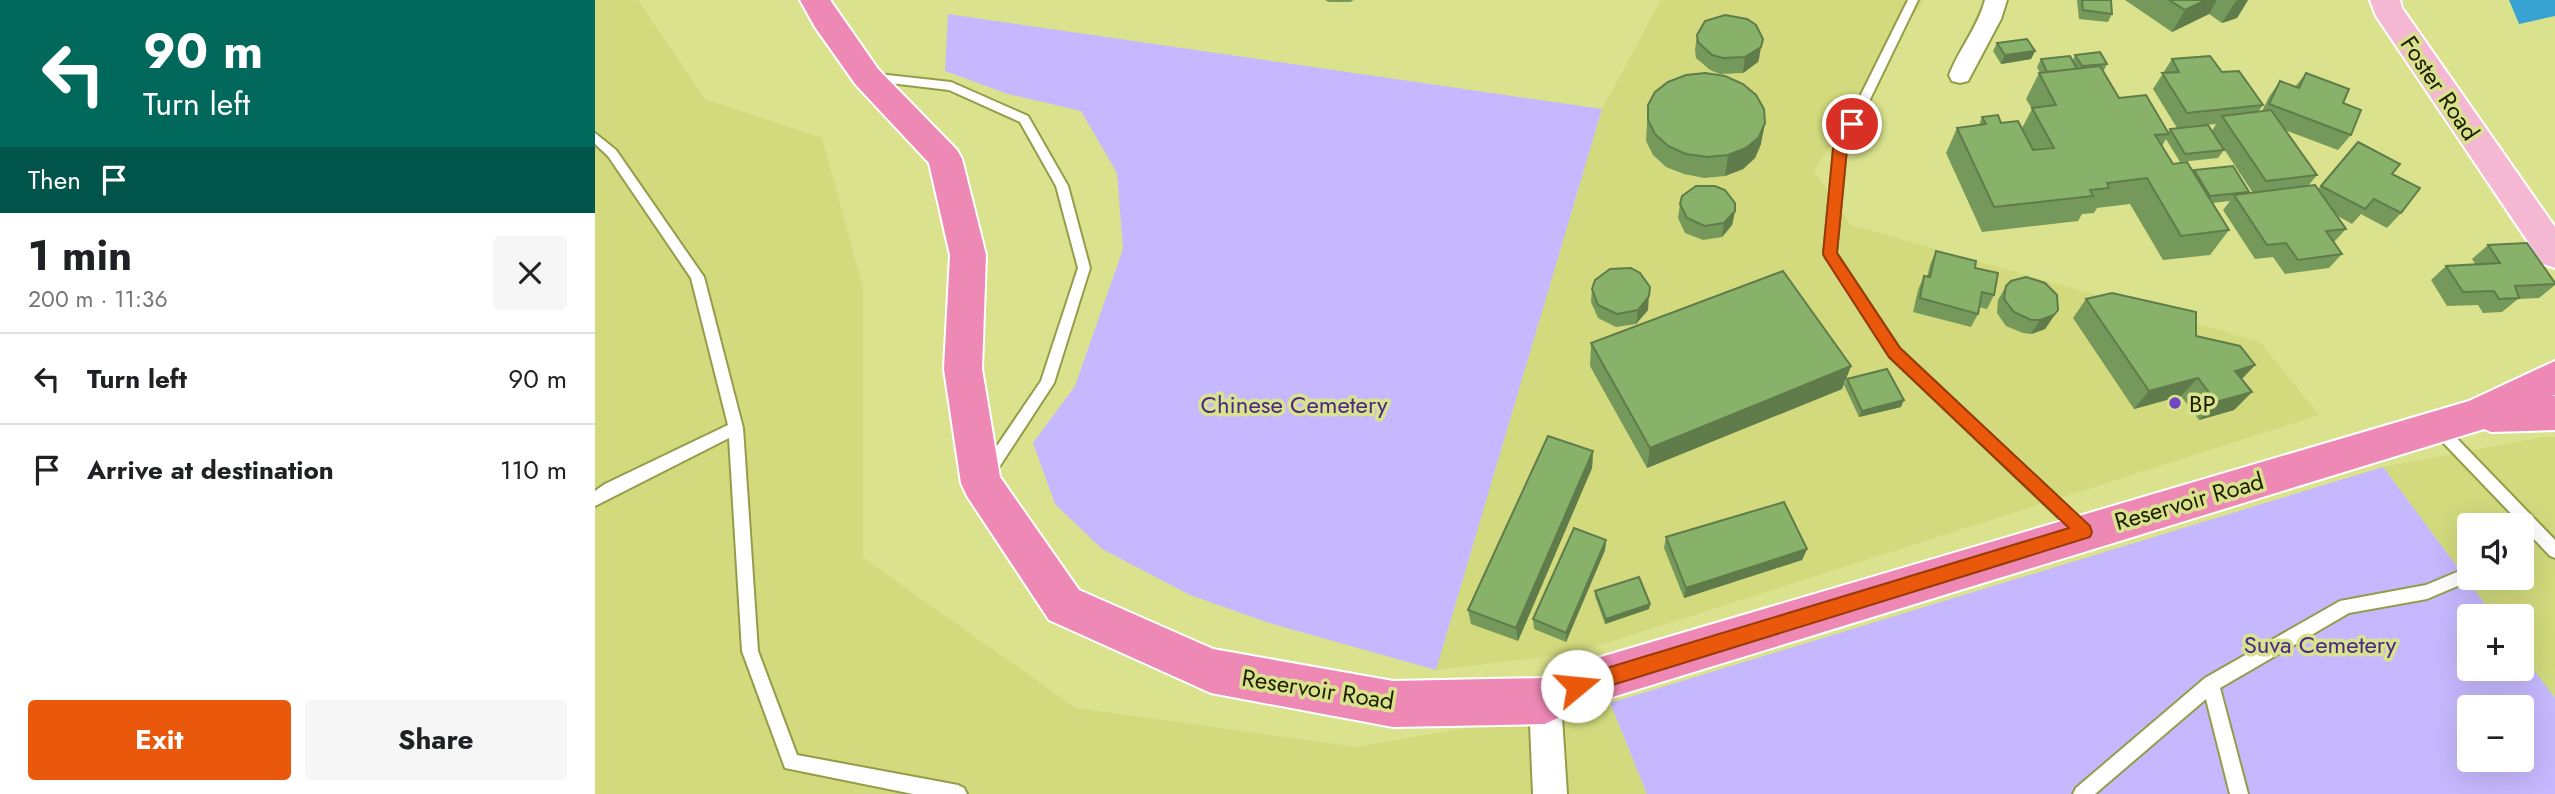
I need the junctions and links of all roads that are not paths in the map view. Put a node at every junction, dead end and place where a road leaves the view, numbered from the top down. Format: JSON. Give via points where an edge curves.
{"nodes":[{"id":1,"x":815,"y":0,"type":"edge"},
{"id":2,"x":1913,"y":0,"type":"edge"},
{"id":3,"x":1996,"y":0,"type":"edge"},
{"id":4,"x":2385,"y":0,"type":"edge"},
{"id":5,"x":1960,"y":75,"type":"dead end"},
{"id":6,"x":867,"y":77,"type":"junction"},
{"id":7,"x":595,"y":137,"type":"edge"},
{"id":8,"x":2498,"y":174,"type":"junction"},
{"id":9,"x":2555,"y":222,"type":"edge"},
{"id":10,"x":2555,"y":254,"type":"edge"},
{"id":11,"x":2555,"y":377,"type":"edge"},
{"id":12,"x":2555,"y":413,"type":"edge"},
{"id":13,"x":2478,"y":415,"type":"junction"},
{"id":14,"x":2438,"y":427,"type":"junction"},
{"id":15,"x":736,"y":428,"type":"junction"},
{"id":16,"x":981,"y":483,"type":"junction"},
{"id":17,"x":595,"y":499,"type":"edge"},
{"id":18,"x":2518,"y":513,"type":"edge"},
{"id":19,"x":2534,"y":530,"type":"edge"},
{"id":20,"x":2084,"y":532,"type":"junction"},
{"id":21,"x":2555,"y":551,"type":"edge"},
{"id":22,"x":2457,"y":579,"type":"edge"},
{"id":23,"x":2211,"y":684,"type":"junction"},
{"id":24,"x":1545,"y":701,"type":"junction"},
{"id":25,"x":958,"y":794,"type":"edge"},
{"id":26,"x":1550,"y":794,"type":"edge"},
{"id":27,"x":2082,"y":794,"type":"edge"},
{"id":28,"x":2239,"y":794,"type":"edge"}],
"edges":[{"from":1,"to":6,"type":"highway","name":"Reservoir Road"},
{"from":2,"to":20,"type":"lane","via":[[1840,149],[1830,254],[1895,353]]},
{"from":3,"to":5,"type":"street","via":[[1993,19],[1977,36]]},
{"from":4,"to":8,"type":"main road","name":"Foster Road"},
{"from":6,"to":16,"type":"highway","name":"Reservoir Road","via":[[945,159],[968,256],[963,369]]},
{"from":6,"to":16,"type":"lane","via":[[951,86],[1024,119],[1062,186],[1084,268],[1047,383]]},
{"from":7,"to":15,"type":"lane","via":[[612,153],[697,277]]},
{"from":8,"to":9,"type":"main road","name":"Foster Road"},
{"from":8,"to":10,"type":"main road","name":"Foster Road"},
{"from":11,"to":13,"type":"highway","name":"Reservoir Road"},
{"from":12,"to":13,"type":"highway","name":"Reservoir Road"},
{"from":13,"to":14,"type":"highway","name":"Reservoir Road"},
{"from":14,"to":18,"type":"lane"},
{"from":14,"to":20,"type":"highway","name":"Reservoir Road"},
{"from":15,"to":17,"type":"lane"},
{"from":15,"to":25,"type":"lane","via":[[750,651],[791,762]]},
{"from":16,"to":24,"type":"highway","name":"Reservoir Road","via":[[1064,606],[1211,671],[1393,704]]},
{"from":19,"to":21,"type":"lane"},
{"from":20,"to":24,"type":"highway","name":"Reservoir Road","via":[[1577,686]]},
{"from":22,"to":23,"type":"lane","via":[[2427,592],[2346,606]]},
{"from":23,"to":27,"type":"lane"},
{"from":23,"to":28,"type":"lane"},
{"from":24,"to":26,"type":"street"}]}
